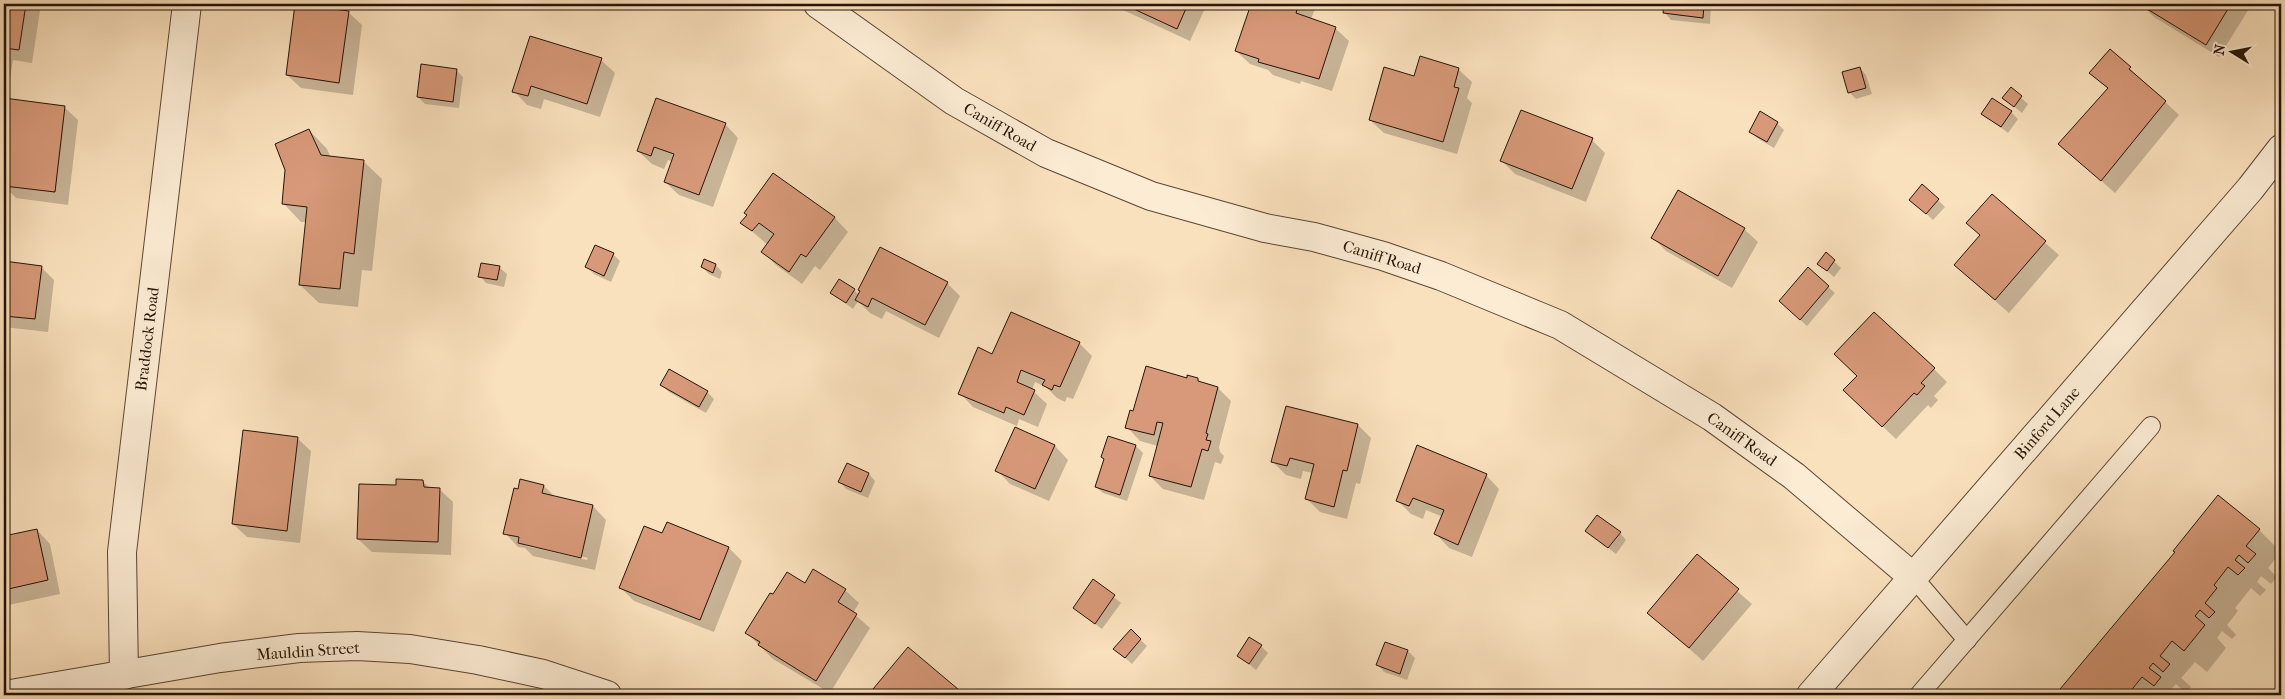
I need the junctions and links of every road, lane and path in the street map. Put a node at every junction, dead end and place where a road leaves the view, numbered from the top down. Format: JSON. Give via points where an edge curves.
{"nodes":[{"id":1,"x":187,"y":4,"type":"edge"},
{"id":2,"x":818,"y":4,"type":"edge"},
{"id":3,"x":2281,"y":149,"type":"edge"},
{"id":4,"x":2151,"y":426,"type":"dead end"},
{"id":5,"x":1913,"y":577,"type":"junction"},
{"id":6,"x":1967,"y":640,"type":"junction"},
{"id":7,"x":124,"y":675,"type":"junction"},
{"id":8,"x":5,"y":695,"type":"edge"},
{"id":9,"x":608,"y":695,"type":"edge"},
{"id":10,"x":1812,"y":695,"type":"edge"},
{"id":11,"x":1919,"y":695,"type":"edge"}],
"edges":[{"from":1,"to":7,"type":"street","name":"Braddock Road","via":[[122,552]]},
{"from":2,"to":5,"type":"street","name":"Caniff Road","via":[[954,101],[1046,154],[1151,196],[1383,256],[1560,325],[1712,417],[1794,476]]},
{"from":3,"to":5,"type":"street","name":"Binford Lane","via":[[2250,189]]},
{"from":4,"to":6,"type":"lane"},
{"from":5,"to":6,"type":"lane"},
{"from":5,"to":10,"type":"street","name":"Binford Lane"},
{"from":6,"to":11,"type":"lane"},
{"from":7,"to":8,"type":"street","name":"Mauldin Street"},
{"from":7,"to":9,"type":"street","name":"Mauldin Street","via":[[280,651],[357,646],[410,649],[478,660],[543,674]]}]}
